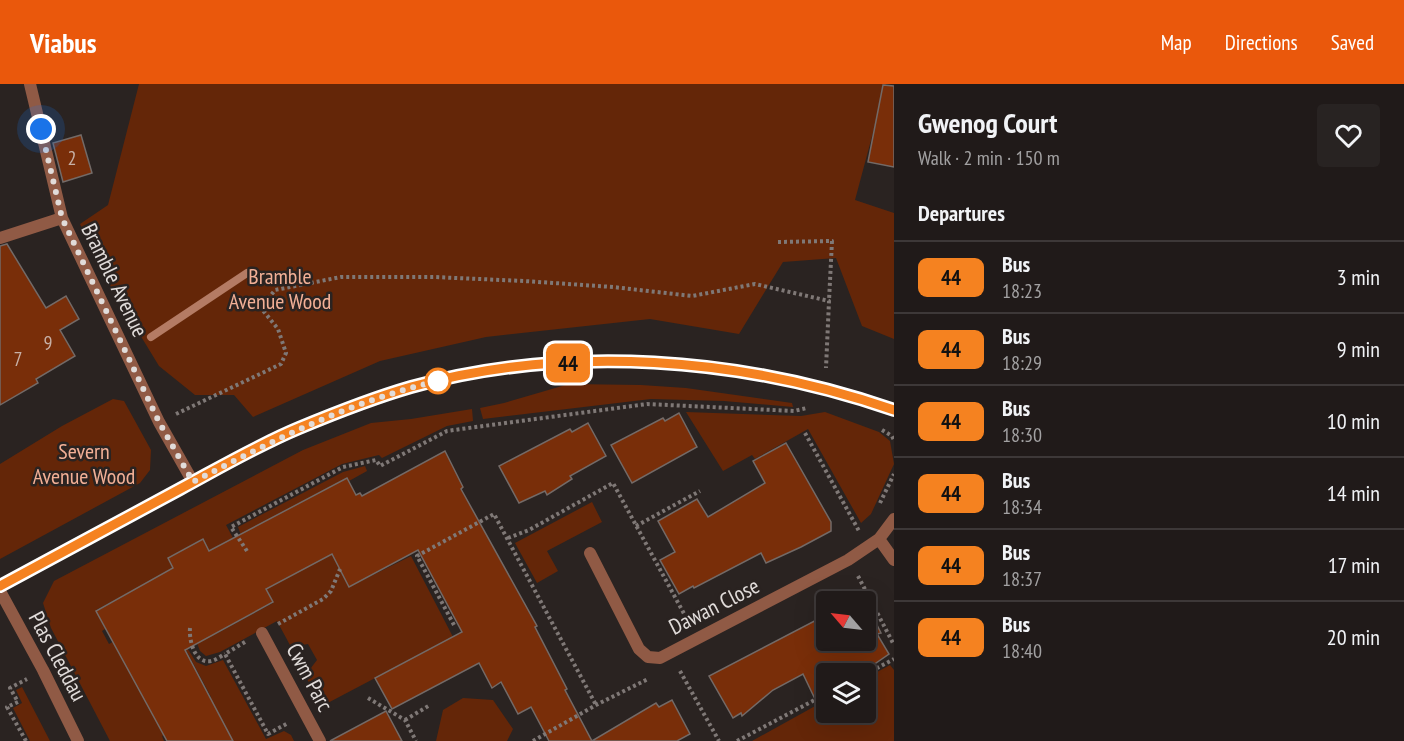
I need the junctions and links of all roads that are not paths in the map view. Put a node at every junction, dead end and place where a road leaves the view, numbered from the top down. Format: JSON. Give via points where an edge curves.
{"nodes":[{"id":1,"x":30,"y":84,"type":"edge"},
{"id":2,"x":62,"y":218,"type":"junction"},
{"id":3,"x":0,"y":238,"type":"edge"},
{"id":4,"x":894,"y":410,"type":"edge"},
{"id":5,"x":193,"y":482,"type":"junction"},
{"id":6,"x":894,"y":519,"type":"edge"},
{"id":7,"x":879,"y":539,"type":"junction"},
{"id":8,"x":590,"y":553,"type":"dead end"},
{"id":9,"x":894,"y":560,"type":"edge"},
{"id":10,"x":0,"y":586,"type":"edge"},
{"id":11,"x":0,"y":591,"type":"edge"},
{"id":12,"x":262,"y":633,"type":"road end"},
{"id":13,"x":78,"y":741,"type":"edge"},
{"id":14,"x":320,"y":741,"type":"edge"}],
"edges":[{"from":1,"to":2,"type":"street","name":"Bramble Avenue"},
{"from":2,"to":3,"type":"street"},
{"from":2,"to":5,"type":"street","name":"Bramble Avenue","via":[[159,422]]},
{"from":4,"to":5,"type":"street","via":[[823,388],[751,373],[675,364],[548,364],[495,370],[410,388],[297,429]]},
{"from":5,"to":10,"type":"street"},
{"from":6,"to":7,"type":"street","name":"Dawan Close"},
{"from":7,"to":8,"type":"street","name":"Dawan Close","via":[[848,560],[660,658],[648,657],[639,649]]},
{"from":7,"to":9,"type":"street"},
{"from":11,"to":13,"type":"street","name":"Plas Cleddau"},
{"from":12,"to":14,"type":"street","name":"Cwm Parc"}]}
